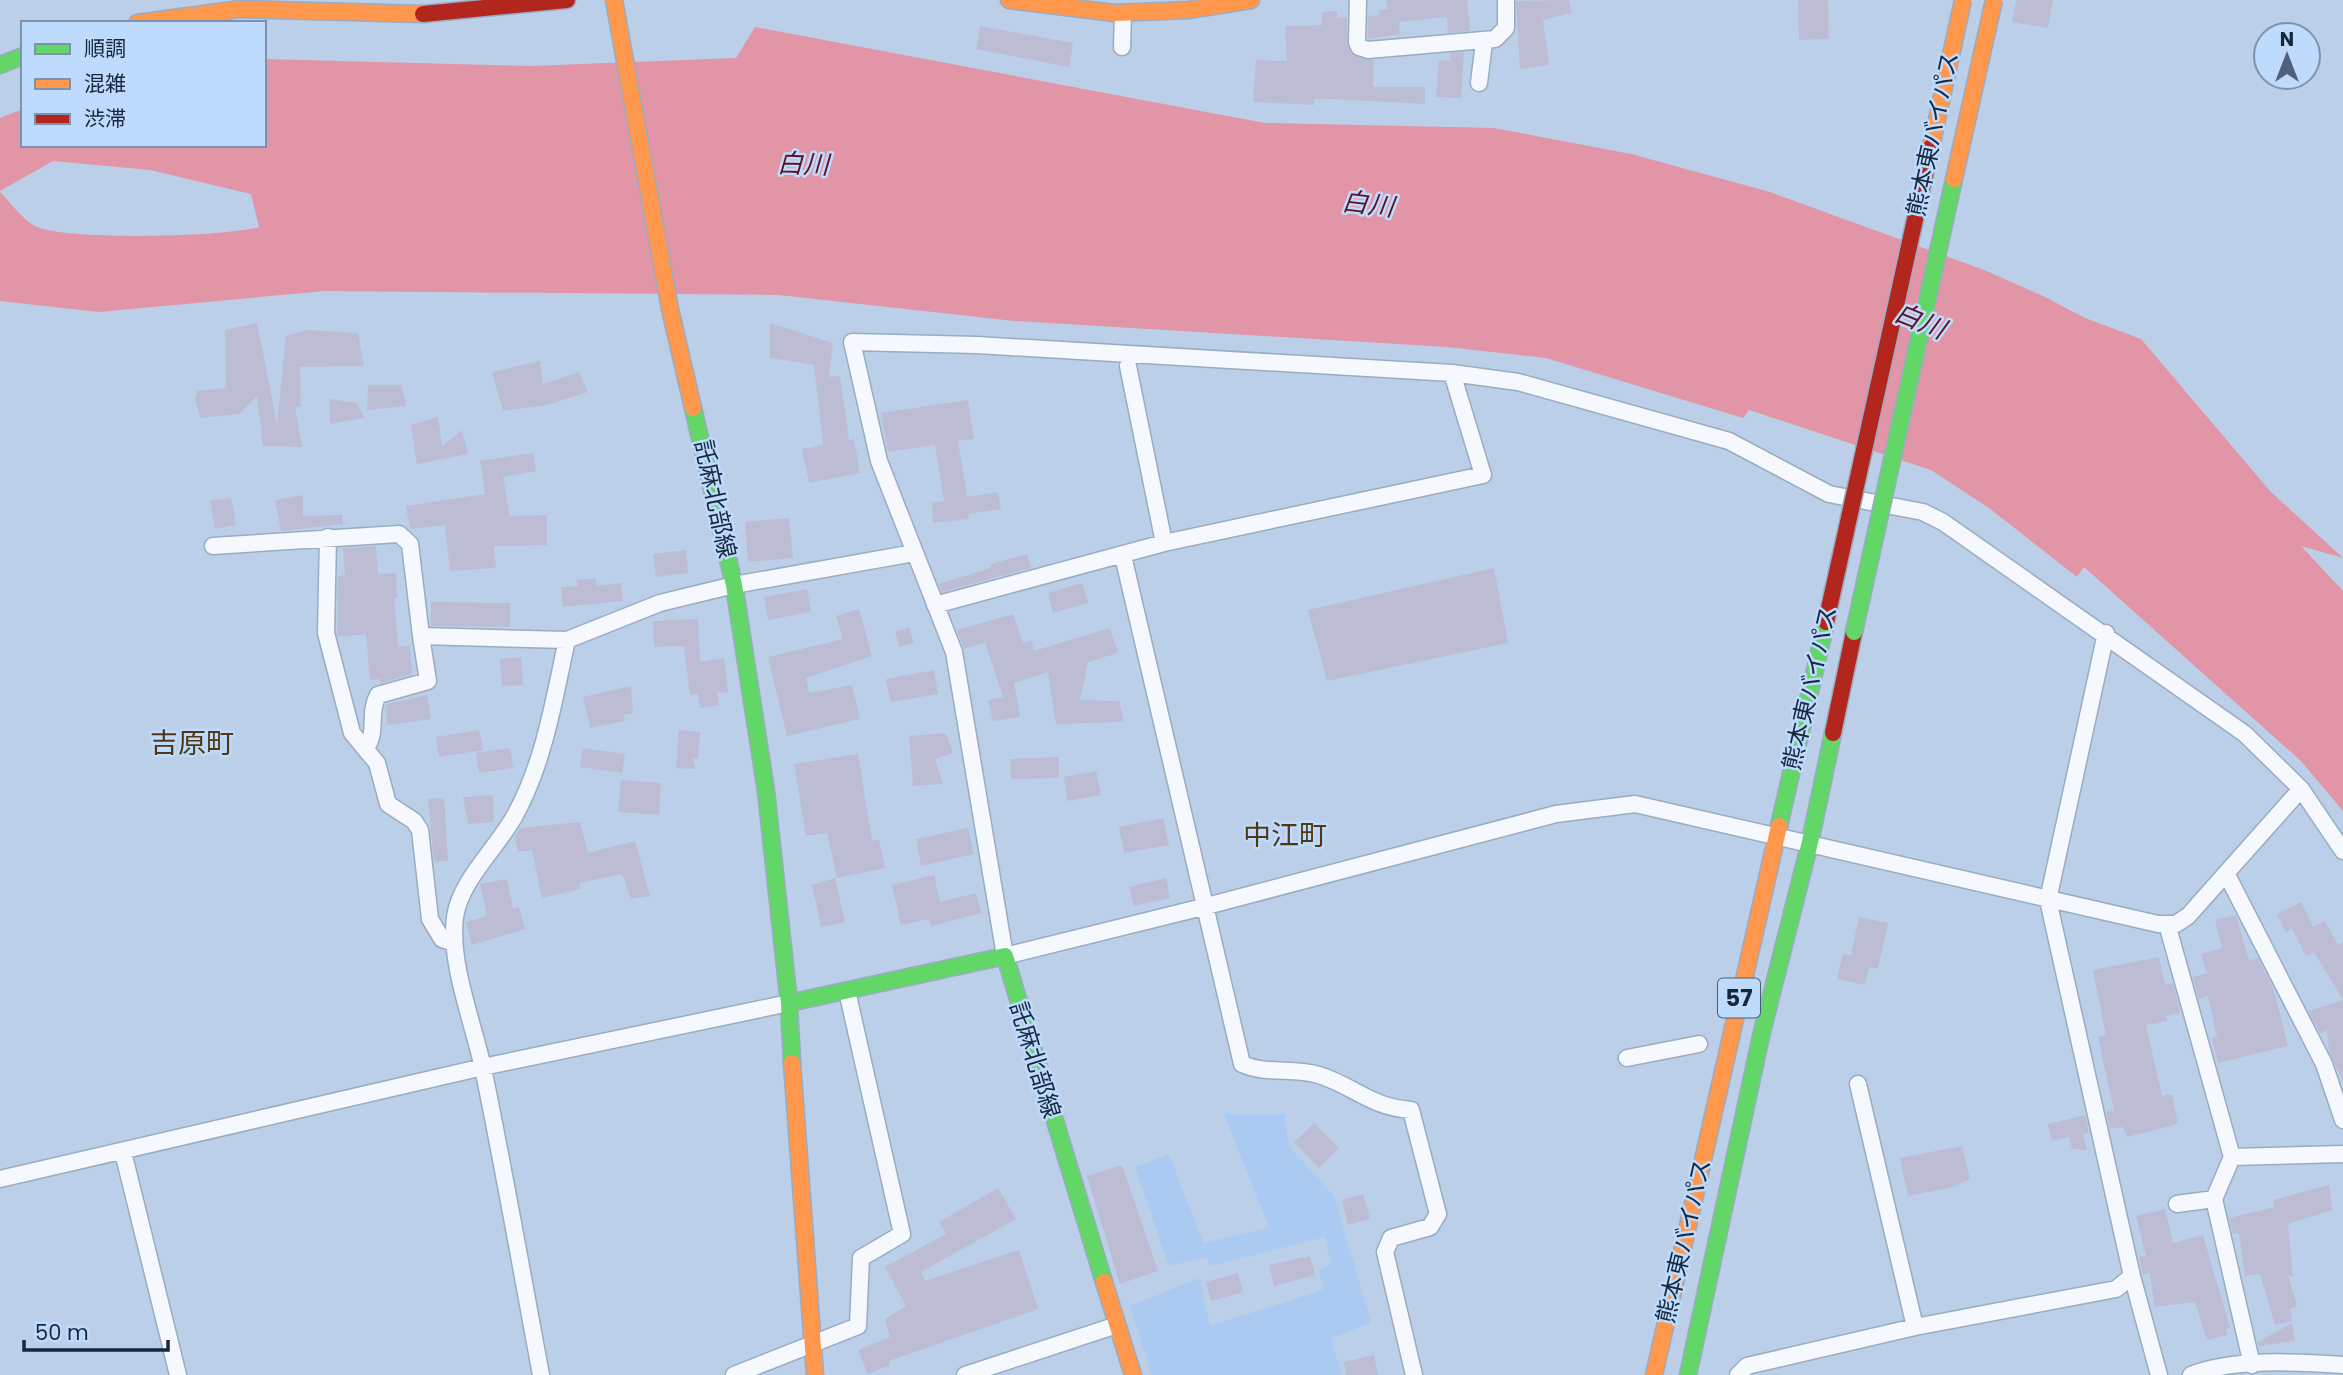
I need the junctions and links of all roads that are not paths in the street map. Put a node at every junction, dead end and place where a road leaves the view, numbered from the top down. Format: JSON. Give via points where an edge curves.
{"nodes":[{"id":1,"x":567,"y":0,"type":"edge"},
{"id":2,"x":614,"y":0,"type":"edge"},
{"id":3,"x":1009,"y":0,"type":"edge"},
{"id":4,"x":1251,"y":0,"type":"edge"},
{"id":5,"x":1358,"y":0,"type":"edge"},
{"id":6,"x":1506,"y":0,"type":"edge"},
{"id":7,"x":1963,"y":0,"type":"edge"},
{"id":8,"x":1994,"y":0,"type":"edge"},
{"id":9,"x":1227,"y":2,"type":"edge"},
{"id":10,"x":239,"y":4,"type":"edge"},
{"id":11,"x":1117,"y":9,"type":"edge"},
{"id":12,"x":148,"y":21,"type":"edge"},
{"id":13,"x":1484,"y":42,"type":"junction"},
{"id":14,"x":1122,"y":47,"type":"dead end"},
{"id":15,"x":21,"y":57,"type":"edge"},
{"id":16,"x":0,"y":65,"type":"edge"},
{"id":17,"x":1479,"y":83,"type":"dead end"},
{"id":18,"x":1128,"y":366,"type":"dead end"},
{"id":19,"x":1452,"y":373,"type":"junction"},
{"id":20,"x":328,"y":537,"type":"junction"},
{"id":21,"x":1164,"y":543,"type":"junction"},
{"id":22,"x":213,"y":546,"type":"dead end"},
{"id":23,"x":914,"y":553,"type":"junction"},
{"id":24,"x":1123,"y":556,"type":"junction"},
{"id":25,"x":734,"y":585,"type":"junction"},
{"id":26,"x":935,"y":606,"type":"junction"},
{"id":27,"x":2106,"y":634,"type":"junction"},
{"id":28,"x":421,"y":636,"type":"junction"},
{"id":29,"x":567,"y":640,"type":"junction"},
{"id":30,"x":366,"y":748,"type":"junction"},
{"id":31,"x":2301,"y":789,"type":"junction"},
{"id":32,"x":1776,"y":834,"type":"junction"},
{"id":33,"x":1810,"y":842,"type":"junction"},
{"id":34,"x":2343,"y":850,"type":"edge"},
{"id":35,"x":2226,"y":873,"type":"junction"},
{"id":36,"x":2048,"y":900,"type":"junction"},
{"id":37,"x":1203,"y":908,"type":"junction"},
{"id":38,"x":2167,"y":924,"type":"junction"},
{"id":39,"x":454,"y":943,"type":"junction"},
{"id":40,"x":1005,"y":956,"type":"junction"},
{"id":41,"x":846,"y":991,"type":"junction"},
{"id":42,"x":789,"y":1003,"type":"junction"},
{"id":43,"x":1699,"y":1044,"type":"dead end"},
{"id":44,"x":1627,"y":1058,"type":"dead end"},
{"id":45,"x":483,"y":1067,"type":"junction"},
{"id":46,"x":1858,"y":1084,"type":"dead end"},
{"id":47,"x":2343,"y":1120,"type":"edge"},
{"id":48,"x":123,"y":1152,"type":"junction"},
{"id":49,"x":2343,"y":1154,"type":"edge"},
{"id":50,"x":2232,"y":1157,"type":"junction"},
{"id":51,"x":0,"y":1179,"type":"edge"},
{"id":52,"x":2214,"y":1199,"type":"junction"},
{"id":53,"x":2177,"y":1204,"type":"dead end"},
{"id":54,"x":2132,"y":1276,"type":"junction"},
{"id":55,"x":1117,"y":1325,"type":"junction"},
{"id":56,"x":1914,"y":1327,"type":"junction"},
{"id":57,"x":812,"y":1344,"type":"junction"},
{"id":58,"x":2252,"y":1365,"type":"junction"},
{"id":59,"x":2343,"y":1365,"type":"edge"},
{"id":60,"x":178,"y":1375,"type":"edge"},
{"id":61,"x":541,"y":1375,"type":"edge"},
{"id":62,"x":734,"y":1375,"type":"edge"},
{"id":63,"x":815,"y":1375,"type":"edge"},
{"id":64,"x":965,"y":1375,"type":"edge"},
{"id":65,"x":1133,"y":1375,"type":"edge"},
{"id":66,"x":1414,"y":1375,"type":"edge"},
{"id":67,"x":1654,"y":1375,"type":"edge"},
{"id":68,"x":1688,"y":1375,"type":"edge"},
{"id":69,"x":1738,"y":1375,"type":"edge"},
{"id":70,"x":2159,"y":1375,"type":"edge"},
{"id":71,"x":2191,"y":1375,"type":"edge"}],
"edges":[{"from":1,"to":10,"type":"main road","via":[[435,13],[362,14]]},
{"from":2,"to":25,"type":"main road","name":"託麻北部線","via":[[670,309]]},
{"from":3,"to":11,"type":"main road"},
{"from":4,"to":9,"type":"main road"},
{"from":5,"to":13,"type":"street","via":[[1357,41],[1363,50]]},
{"from":6,"to":13,"type":"street","via":[[1504,33]]},
{"from":7,"to":32,"type":"main road","name":"熊本東バイパス","number":"57","bridge":true},
{"from":8,"to":33,"type":"main road","name":"熊本東バイパス","number":"57","bridge":true},
{"from":9,"to":11,"type":"main road","via":[[1188,10]]},
{"from":10,"to":12,"type":"main road"},
{"from":11,"to":14,"type":"street"},
{"from":13,"to":17,"type":"street"},
{"from":15,"to":16,"type":"main road"},
{"from":18,"to":21,"type":"street"},
{"from":19,"to":21,"type":"street","via":[[1483,475]]},
{"from":19,"to":23,"type":"street","via":[[852,342],[879,461]]},
{"from":19,"to":27,"type":"street","via":[[1518,382],[1729,442],[1829,494],[1923,512]]},
{"from":20,"to":22,"type":"street"},
{"from":20,"to":28,"type":"street","via":[[399,534],[410,544]]},
{"from":20,"to":30,"type":"street","via":[[326,632],[352,733]]},
{"from":21,"to":24,"type":"street"},
{"from":23,"to":25,"type":"street"},
{"from":23,"to":26,"type":"street"},
{"from":24,"to":26,"type":"street"},
{"from":24,"to":37,"type":"street","via":[[1204,894]]},
{"from":25,"to":29,"type":"street","via":[[660,603]]},
{"from":25,"to":42,"type":"main road","name":"託麻北部線","via":[[766,792]]},
{"from":26,"to":40,"type":"street","via":[[954,652]]},
{"from":27,"to":31,"type":"street","via":[[2245,734]]},
{"from":27,"to":36,"type":"street"},
{"from":28,"to":29,"type":"street"},
{"from":28,"to":30,"type":"street","via":[[428,681],[378,695],[373,735]]},
{"from":29,"to":39,"type":"street","via":[[538,759],[515,816],[464,892],[455,915]]},
{"from":30,"to":39,"type":"street","via":[[377,764],[388,804],[420,830],[429,919],[442,939]]},
{"from":31,"to":34,"type":"street"},
{"from":31,"to":35,"type":"street"},
{"from":32,"to":33,"type":"street"},
{"from":32,"to":37,"type":"street","via":[[1635,804],[1556,814]]},
{"from":32,"to":67,"type":"main road","name":"熊本東バイパス","number":"57"},
{"from":33,"to":36,"type":"street"},
{"from":33,"to":68,"type":"main road","name":"熊本東バイパス","number":"57","via":[[1761,1036]]},
{"from":35,"to":38,"type":"street","via":[[2188,916]]},
{"from":35,"to":47,"type":"street","via":[[2324,1064]]},
{"from":36,"to":38,"type":"street"},
{"from":36,"to":54,"type":"street"},
{"from":37,"to":40,"type":"street"},
{"from":37,"to":66,"type":"street","via":[[1242,1064],[1257,1071],[1317,1074],[1387,1108],[1411,1110],[1438,1214],[1430,1227],[1391,1238],[1385,1252]]},
{"from":38,"to":50,"type":"street"},
{"from":39,"to":45,"type":"street"},
{"from":40,"to":41,"type":"main road"},
{"from":40,"to":55,"type":"main road","name":"託麻北部線"},
{"from":41,"to":42,"type":"main road"},
{"from":41,"to":57,"type":"street","via":[[902,1234],[861,1258],[858,1326]]},
{"from":42,"to":45,"type":"street"},
{"from":42,"to":57,"type":"main road","name":"託麻北部線"},
{"from":43,"to":44,"type":"street"},
{"from":45,"to":48,"type":"street"},
{"from":45,"to":61,"type":"street"},
{"from":46,"to":56,"type":"street"},
{"from":48,"to":51,"type":"street"},
{"from":48,"to":60,"type":"street"},
{"from":49,"to":50,"type":"street"},
{"from":50,"to":52,"type":"street"},
{"from":52,"to":53,"type":"street"},
{"from":52,"to":58,"type":"street"},
{"from":54,"to":56,"type":"street","via":[[2116,1289]]},
{"from":54,"to":70,"type":"street"},
{"from":55,"to":64,"type":"street"},
{"from":55,"to":65,"type":"main road","name":"託麻北部線"},
{"from":56,"to":69,"type":"street","via":[[1747,1366]]},
{"from":57,"to":62,"type":"street"},
{"from":57,"to":63,"type":"main road","name":"託麻北部線"},
{"from":58,"to":59,"type":"street"},
{"from":58,"to":71,"type":"street","via":[[2208,1368]]}]}
